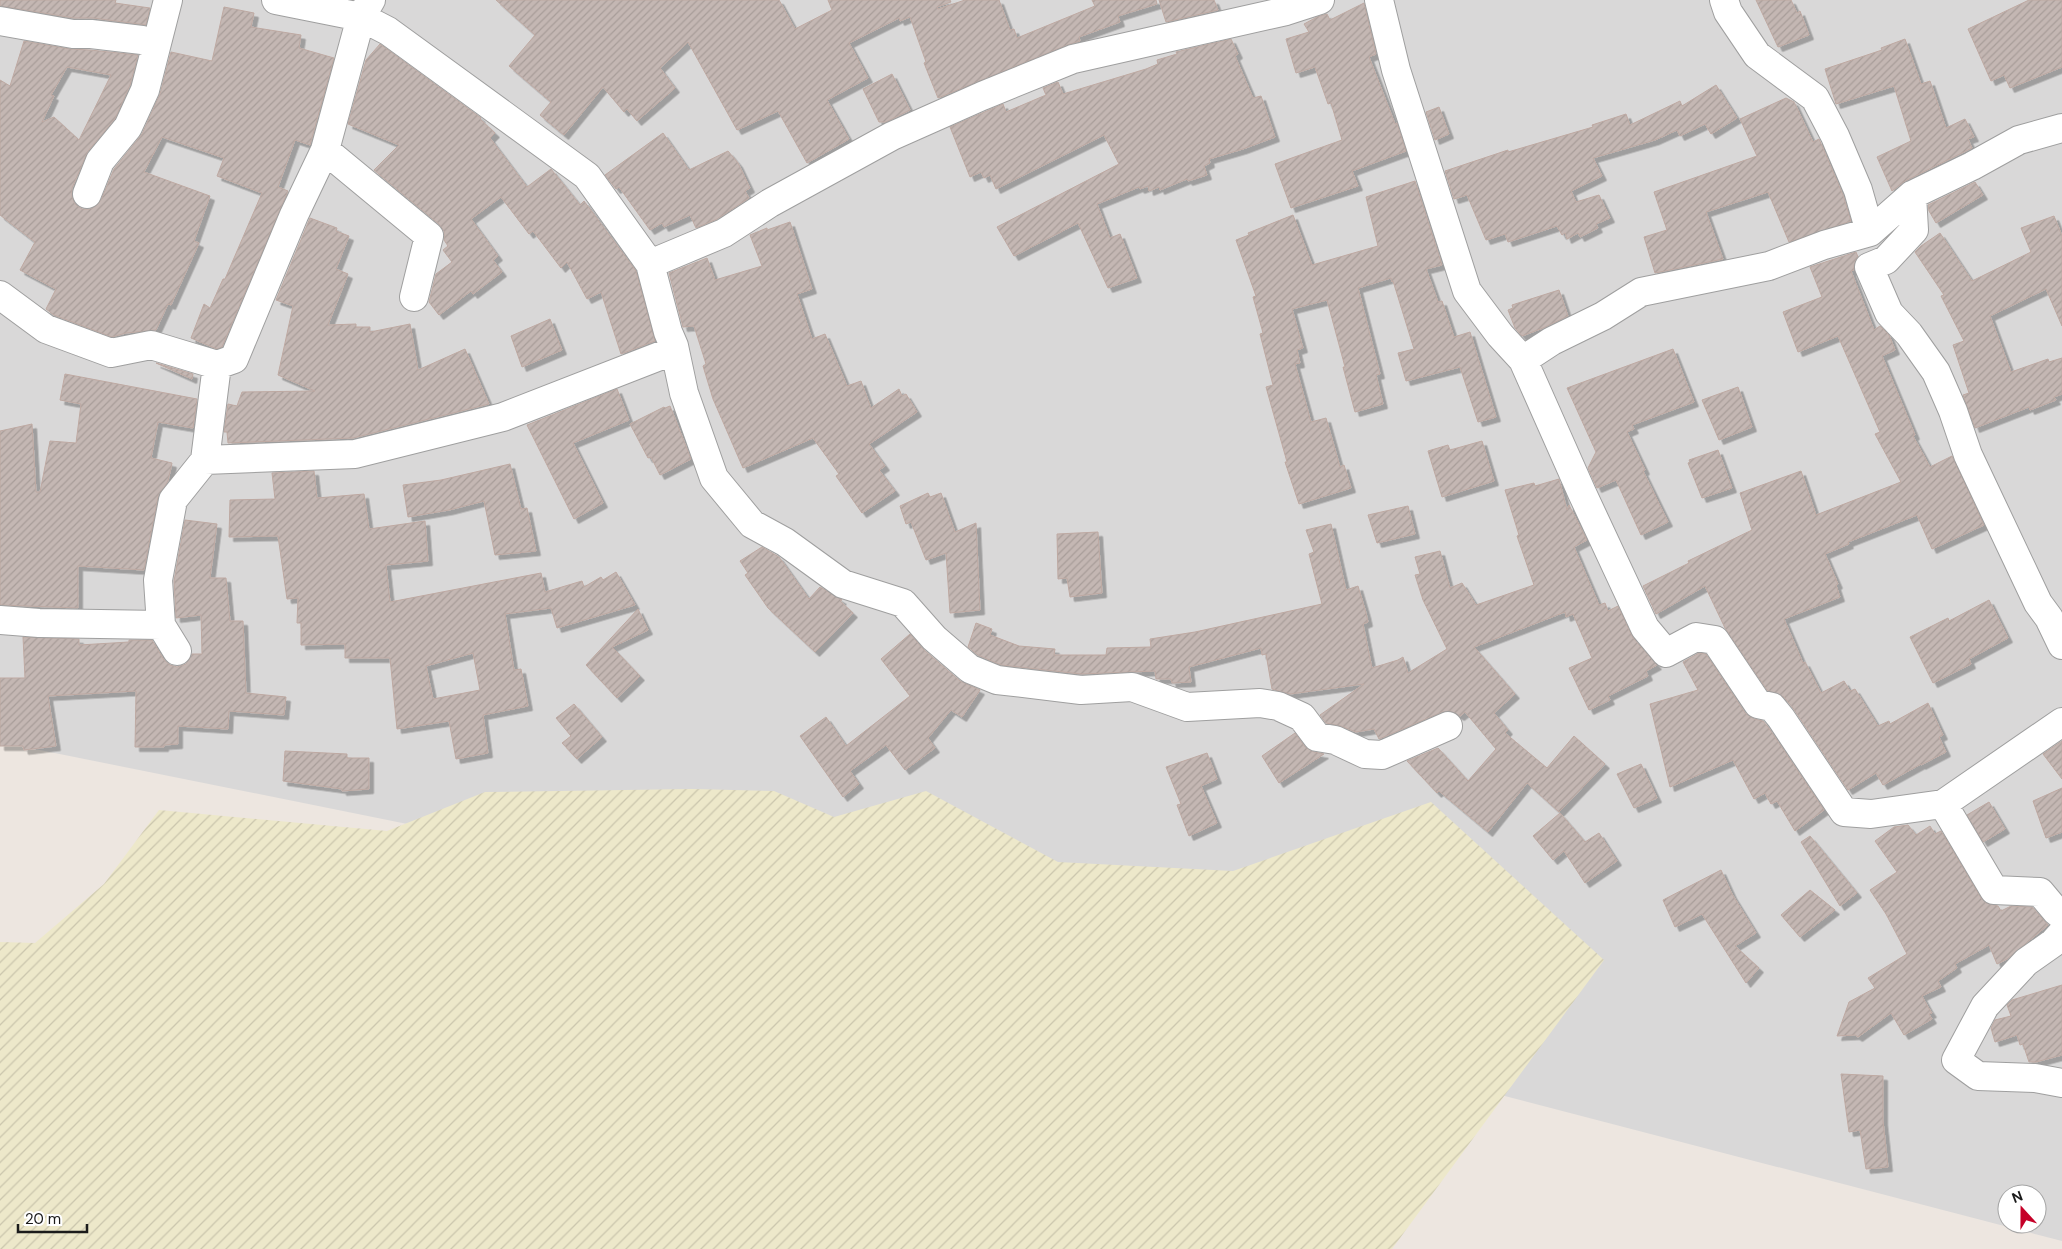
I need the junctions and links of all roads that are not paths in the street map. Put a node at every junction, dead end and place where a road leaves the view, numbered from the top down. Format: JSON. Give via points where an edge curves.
{"nodes":[{"id":1,"x":168,"y":0,"type":"edge"},
{"id":2,"x":276,"y":0,"type":"edge"},
{"id":3,"x":1320,"y":0,"type":"edge"},
{"id":4,"x":1379,"y":0,"type":"edge"},
{"id":5,"x":1724,"y":0,"type":"edge"},
{"id":6,"x":366,"y":9,"type":"edge"},
{"id":7,"x":0,"y":20,"type":"edge"},
{"id":8,"x":156,"y":44,"type":"junction"},
{"id":9,"x":2062,"y":128,"type":"edge"},
{"id":10,"x":324,"y":150,"type":"junction"},
{"id":11,"x":87,"y":194,"type":"dead end"},
{"id":12,"x":1912,"y":195,"type":"junction"},
{"id":13,"x":1870,"y":232,"type":"junction"},
{"id":14,"x":650,"y":264,"type":"junction"},
{"id":15,"x":0,"y":294,"type":"edge"},
{"id":16,"x":414,"y":297,"type":"dead end"},
{"id":17,"x":674,"y":346,"type":"junction"},
{"id":18,"x":1523,"y":360,"type":"junction"},
{"id":19,"x":217,"y":365,"type":"junction"},
{"id":20,"x":205,"y":460,"type":"junction"},
{"id":21,"x":0,"y":620,"type":"edge"},
{"id":22,"x":161,"y":625,"type":"junction"},
{"id":23,"x":2062,"y":645,"type":"edge"},
{"id":24,"x":177,"y":651,"type":"dead end"},
{"id":25,"x":2062,"y":722,"type":"edge"},
{"id":26,"x":1448,"y":726,"type":"dead end"},
{"id":27,"x":1944,"y":804,"type":"junction"},
{"id":28,"x":2062,"y":916,"type":"edge"},
{"id":29,"x":2062,"y":933,"type":"edge"},
{"id":30,"x":2062,"y":1083,"type":"edge"}],
"edges":[{"from":1,"to":8,"type":"street"},
{"from":2,"to":6,"type":"street"},
{"from":3,"to":14,"type":"street","via":[[1286,12],[1073,59],[892,136],[770,203],[724,233]]},
{"from":4,"to":18,"type":"street","via":[[1396,70],[1467,291]]},
{"from":5,"to":13,"type":"street","via":[[1728,12],[1757,55],[1815,98],[1858,190]]},
{"from":6,"to":10,"type":"street"},
{"from":6,"to":14,"type":"street","via":[[388,31],[587,176]]},
{"from":7,"to":8,"type":"street","via":[[73,34]]},
{"from":8,"to":11,"type":"street","via":[[146,90],[128,127],[100,161]]},
{"from":9,"to":12,"type":"street","via":[[2019,140]]},
{"from":10,"to":16,"type":"street","via":[[429,236]]},
{"from":10,"to":19,"type":"street","via":[[234,359]]},
{"from":12,"to":13,"type":"street"},
{"from":12,"to":23,"type":"street","via":[[1914,230],[1886,260],[1869,267],[1889,313],[1909,334],[1936,372],[1968,455],[2038,604]]},
{"from":13,"to":18,"type":"street","via":[[1769,266],[1641,292]]},
{"from":14,"to":17,"type":"street"},
{"from":15,"to":19,"type":"street","via":[[46,329],[111,353],[150,344]]},
{"from":17,"to":20,"type":"street","via":[[670,352],[503,417],[355,454]]},
{"from":17,"to":26,"type":"street","via":[[684,393],[714,478],[752,524],[785,542],[843,584],[903,603],[934,638],[970,669],[997,680],[1032,685],[1081,690],[1132,687],[1188,707],[1260,703],[1278,706],[1302,717],[1316,737],[1335,740],[1365,754],[1382,755]]},
{"from":18,"to":27,"type":"street","via":[[1645,628],[1666,653],[1696,638],[1715,640],[1758,704],[1772,708],[1782,718],[1844,812],[1871,814]]},
{"from":19,"to":20,"type":"street"},
{"from":20,"to":22,"type":"street","via":[[173,500],[158,580]]},
{"from":21,"to":22,"type":"street"},
{"from":22,"to":24,"type":"street"},
{"from":25,"to":27,"type":"street"},
{"from":27,"to":28,"type":"street","via":[[1994,890],[2040,892]]},
{"from":29,"to":30,"type":"street","via":[[2054,943],[2026,962],[1985,1006],[1956,1060],[1978,1076],[2035,1078]]}]}
